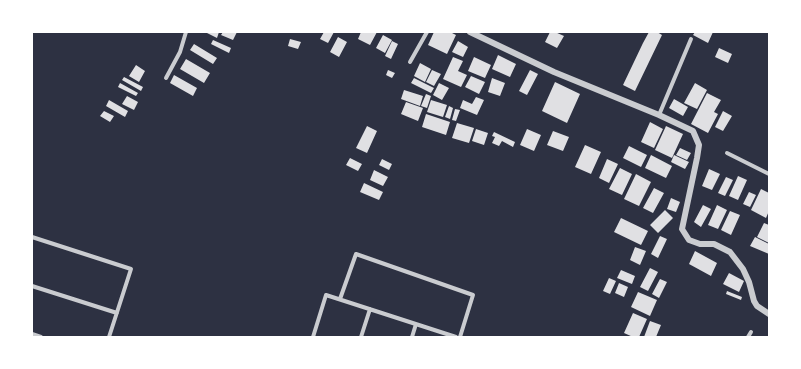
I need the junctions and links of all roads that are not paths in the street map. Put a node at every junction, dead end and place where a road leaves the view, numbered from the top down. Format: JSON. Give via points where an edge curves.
{"nodes":[{"id":1,"x":186,"y":32,"type":"edge"},
{"id":2,"x":427,"y":32,"type":"edge"},
{"id":3,"x":470,"y":32,"type":"edge"},
{"id":4,"x":691,"y":39,"type":"dead end"},
{"id":5,"x":410,"y":62,"type":"dead end"},
{"id":6,"x":166,"y":78,"type":"dead end"},
{"id":7,"x":659,"y":114,"type":"junction"},
{"id":8,"x":727,"y":153,"type":"dead end"},
{"id":9,"x":769,"y":174,"type":"edge"},
{"id":10,"x":32,"y":237,"type":"edge"},
{"id":11,"x":32,"y":286,"type":"edge"},
{"id":12,"x":340,"y":299,"type":"junction"},
{"id":13,"x":370,"y":309,"type":"junction"},
{"id":14,"x":117,"y":313,"type":"junction"},
{"id":15,"x":769,"y":314,"type":"edge"},
{"id":16,"x":416,"y":324,"type":"junction"},
{"id":17,"x":751,"y":332,"type":"dead end"},
{"id":18,"x":32,"y":334,"type":"edge"},
{"id":19,"x":41,"y":337,"type":"edge"},
{"id":20,"x":109,"y":337,"type":"edge"},
{"id":21,"x":313,"y":337,"type":"edge"},
{"id":22,"x":361,"y":337,"type":"edge"},
{"id":23,"x":412,"y":337,"type":"edge"},
{"id":24,"x":456,"y":337,"type":"edge"},
{"id":25,"x":460,"y":337,"type":"edge"},
{"id":26,"x":748,"y":337,"type":"edge"}],
"edges":[{"from":1,"to":6,"type":"street","via":[[180,52]]},
{"from":2,"to":5,"type":"street"},
{"from":3,"to":7,"type":"street","via":[[554,72]]},
{"from":4,"to":7,"type":"street"},
{"from":7,"to":15,"type":"street","via":[[693,131],[699,145],[682,229],[689,240],[700,244],[714,244],[730,252],[743,269],[757,306]]},
{"from":8,"to":9,"type":"street"},
{"from":10,"to":14,"type":"street","via":[[131,269]]},
{"from":11,"to":14,"type":"street"},
{"from":12,"to":13,"type":"street"},
{"from":12,"to":21,"type":"street","via":[[326,295]]},
{"from":12,"to":25,"type":"street","via":[[356,254],[473,295]]},
{"from":13,"to":16,"type":"street"},
{"from":13,"to":22,"type":"street"},
{"from":14,"to":20,"type":"street"},
{"from":16,"to":23,"type":"street"},
{"from":16,"to":24,"type":"street"},
{"from":17,"to":26,"type":"street"},
{"from":18,"to":19,"type":"street"}]}
